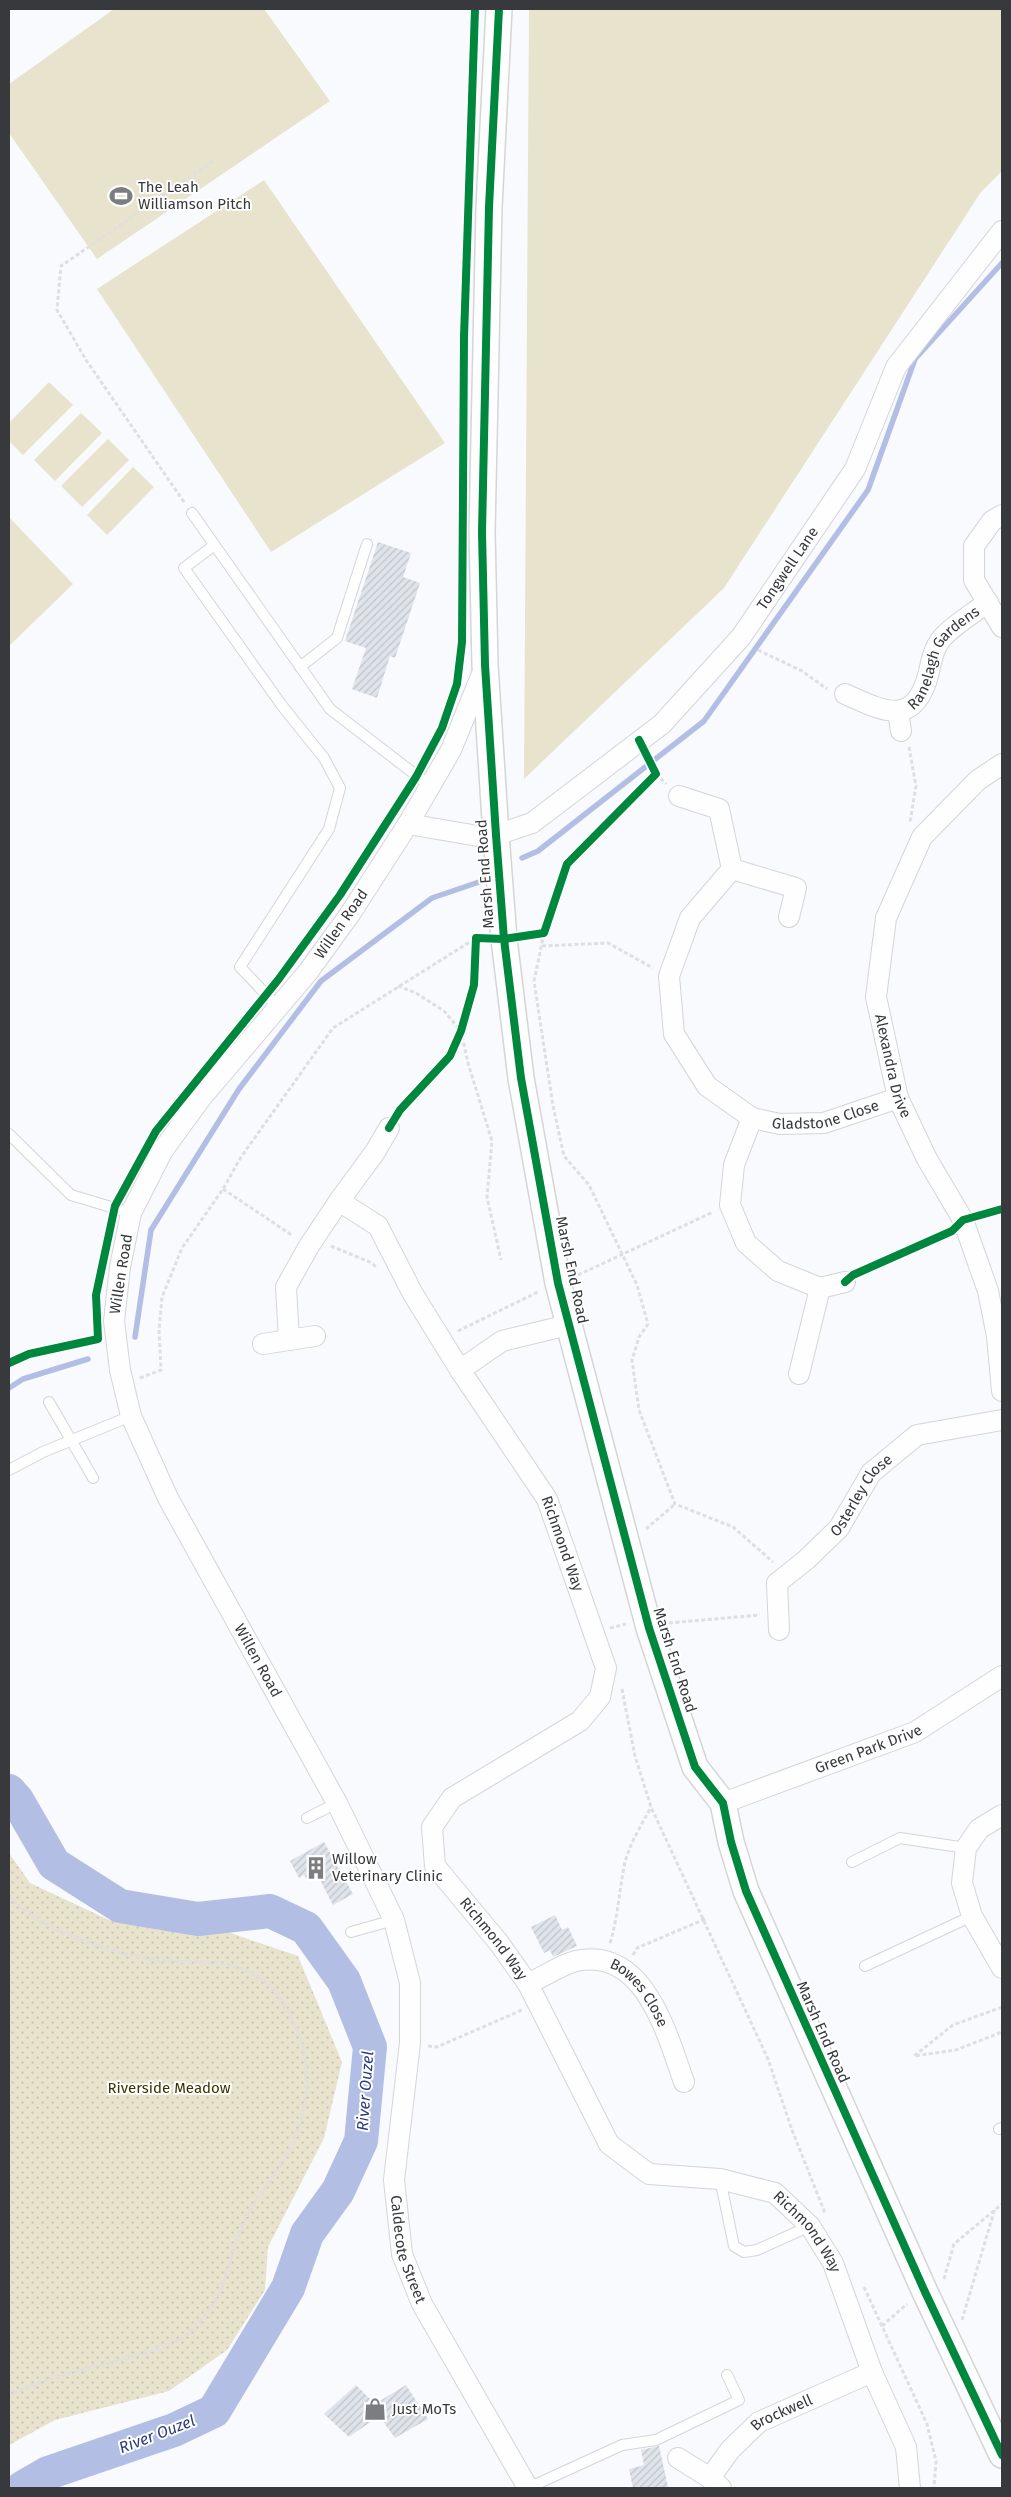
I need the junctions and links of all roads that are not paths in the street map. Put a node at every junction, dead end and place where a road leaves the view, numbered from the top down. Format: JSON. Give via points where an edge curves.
{"nodes":[{"id":1,"x":499,"y":9,"type":"edge"},
{"id":2,"x":1002,"y":231,"type":"edge"},
{"id":3,"x":192,"y":513,"type":"road end"},
{"id":4,"x":1002,"y":514,"type":"edge"},
{"id":5,"x":367,"y":544,"type":"dead end"},
{"id":6,"x":214,"y":546,"type":"junction"},
{"id":7,"x":988,"y":602,"type":"junction"},
{"id":8,"x":1002,"y":627,"type":"edge"},
{"id":9,"x":485,"y":665,"type":"junction"},
{"id":10,"x":300,"y":667,"type":"junction"},
{"id":11,"x":845,"y":694,"type":"road end"},
{"id":12,"x":1002,"y":764,"type":"edge"},
{"id":13,"x":430,"y":786,"type":"junction"},
{"id":14,"x":679,"y":796,"type":"dead end"},
{"id":15,"x":408,"y":824,"type":"junction"},
{"id":16,"x":496,"y":835,"type":"junction"},
{"id":17,"x":732,"y":868,"type":"junction"},
{"id":18,"x":790,"y":917,"type":"dead end"},
{"id":19,"x":278,"y":1007,"type":"junction"},
{"id":20,"x":898,"y":1098,"type":"junction"},
{"id":21,"x":752,"y":1118,"type":"junction"},
{"id":22,"x":389,"y":1128,"type":"dead end"},
{"id":23,"x":9,"y":1134,"type":"edge"},
{"id":24,"x":339,"y":1201,"type":"junction"},
{"id":25,"x":132,"y":1213,"type":"junction"},
{"id":26,"x":845,"y":1282,"type":"dead end"},
{"id":27,"x":820,"y":1288,"type":"junction"},
{"id":28,"x":995,"y":1290,"type":"edge"},
{"id":29,"x":568,"y":1325,"type":"junction"},
{"id":30,"x":316,"y":1336,"type":"dead end"},
{"id":31,"x":289,"y":1340,"type":"junction"},
{"id":32,"x":263,"y":1344,"type":"dead end"},
{"id":33,"x":460,"y":1370,"type":"junction"},
{"id":34,"x":800,"y":1374,"type":"dead end"},
{"id":35,"x":1002,"y":1391,"type":"edge"},
{"id":36,"x":50,"y":1402,"type":"dead end"},
{"id":37,"x":131,"y":1416,"type":"junction"},
{"id":38,"x":1002,"y":1420,"type":"edge"},
{"id":39,"x":73,"y":1440,"type":"junction"},
{"id":40,"x":9,"y":1470,"type":"edge"},
{"id":41,"x":93,"y":1478,"type":"dead end"},
{"id":42,"x":778,"y":1622,"type":"road end"},
{"id":43,"x":1002,"y":1676,"type":"edge"},
{"id":44,"x":723,"y":1802,"type":"junction"},
{"id":45,"x":337,"y":1803,"type":"junction"},
{"id":46,"x":1002,"y":1815,"type":"edge"},
{"id":47,"x":307,"y":1818,"type":"dead end"},
{"id":48,"x":966,"y":1848,"type":"junction"},
{"id":49,"x":852,"y":1862,"type":"dead end"},
{"id":50,"x":972,"y":1916,"type":"junction"},
{"id":51,"x":394,"y":1920,"type":"junction"},
{"id":52,"x":351,"y":1932,"type":"dead end"},
{"id":53,"x":865,"y":1966,"type":"dead end"},
{"id":54,"x":1002,"y":1968,"type":"edge"},
{"id":55,"x":410,"y":1982,"type":"joint"},
{"id":56,"x":528,"y":1984,"type":"junction"},
{"id":57,"x":684,"y":2082,"type":"dead end"},
{"id":58,"x":720,"y":2179,"type":"junction"},
{"id":59,"x":819,"y":2222,"type":"junction"},
{"id":60,"x":872,"y":2372,"type":"junction"},
{"id":61,"x":726,"y":2375,"type":"dead end"},
{"id":62,"x":1002,"y":2455,"type":"edge"},
{"id":63,"x":678,"y":2458,"type":"dead end"},
{"id":64,"x":716,"y":2483,"type":"edge"},
{"id":65,"x":528,"y":2488,"type":"edge"},
{"id":66,"x":910,"y":2488,"type":"edge"}],
"edges":[{"from":1,"to":9,"type":"street","name":"Marsh End Road","via":[[488,207],[482,532]]},
{"from":2,"to":16,"type":"street","name":"Tongwell Lane","via":[[896,367],[855,469],[741,637],[662,724],[532,823]]},
{"from":3,"to":6,"type":"lane"},
{"from":4,"to":7,"type":"street","name":"Ranelagh Gardens","via":[[992,521],[974,546],[974,580]]},
{"from":5,"to":10,"type":"lane","via":[[337,638]]},
{"from":6,"to":10,"type":"lane"},
{"from":6,"to":19,"type":"lane","via":[[184,568],[283,707],[324,758],[340,788],[329,829],[240,967]]},
{"from":7,"to":8,"type":"street","name":"Ranelagh Gardens"},
{"from":7,"to":11,"type":"street","name":"Ranelagh Gardens","via":[[942,638],[932,659],[924,691],[900,721]]},
{"from":9,"to":13,"type":"street","name":"Willen Road","via":[[451,750]]},
{"from":9,"to":16,"type":"street","name":"Marsh End Road"},
{"from":10,"to":13,"type":"lane","via":[[330,709]]},
{"from":12,"to":20,"type":"street","name":"Alexandra Drive","via":[[978,780],[922,837],[886,918],[876,997]]},
{"from":13,"to":15,"type":"street","name":"Willen Road"},
{"from":14,"to":17,"type":"street","via":[[719,810]]},
{"from":15,"to":16,"type":"street","name":"Tongwell Lane","via":[[478,836]]},
{"from":15,"to":19,"type":"street","name":"Willen Road","via":[[350,914]]},
{"from":16,"to":29,"type":"street","name":"Marsh End Road","via":[[504,938],[521,1078]]},
{"from":17,"to":18,"type":"street","via":[[796,888]]},
{"from":17,"to":21,"type":"street","name":"Gladstone Close","via":[[690,918],[669,976],[674,1034],[707,1086]]},
{"from":19,"to":25,"type":"street","name":"Willen Road","via":[[201,1098],[163,1150]]},
{"from":20,"to":21,"type":"street","name":"Gladstone Close","via":[[824,1123],[780,1124]]},
{"from":20,"to":28,"type":"street","name":"Alexandra Drive","via":[[927,1159],[963,1220]]},
{"from":21,"to":27,"type":"street","name":"Gladstone Close","via":[[734,1164],[730,1205],[746,1243],[778,1270]]},
{"from":22,"to":24,"type":"street"},
{"from":23,"to":25,"type":"lane","via":[[71,1195]]},
{"from":24,"to":31,"type":"street","via":[[286,1287]]},
{"from":24,"to":33,"type":"street","name":"Richmond Way","via":[[378,1226]]},
{"from":25,"to":37,"type":"street","name":"Willen Road","via":[[120,1266],[114,1321],[120,1370]]},
{"from":26,"to":27,"type":"street"},
{"from":27,"to":34,"type":"street"},
{"from":28,"to":35,"type":"street","name":"Alexandra Drive"},
{"from":29,"to":33,"type":"street","via":[[502,1341]]},
{"from":29,"to":44,"type":"street","name":"Marsh End Road","via":[[649,1628],[695,1767]]},
{"from":30,"to":31,"type":"street"},
{"from":31,"to":32,"type":"street"},
{"from":33,"to":56,"type":"street","name":"Richmond Way","via":[[547,1498],[606,1668],[600,1698],[580,1722],[452,1798],[432,1827],[435,1866]]},
{"from":36,"to":39,"type":"lane"},
{"from":37,"to":39,"type":"lane"},
{"from":37,"to":45,"type":"street","name":"Willen Road","via":[[168,1498]]},
{"from":38,"to":42,"type":"street","name":"Osterley Close","via":[[917,1435],[871,1473],[839,1528],[777,1583]]},
{"from":39,"to":40,"type":"lane"},
{"from":39,"to":41,"type":"lane"},
{"from":43,"to":44,"type":"street","name":"Green Park Drive","via":[[915,1732]]},
{"from":44,"to":62,"type":"street","name":"Marsh End Road","via":[[746,1891],[925,2292]]},
{"from":45,"to":47,"type":"lane"},
{"from":45,"to":51,"type":"street","name":"Willen Road"},
{"from":46,"to":48,"type":"street","via":[[979,1830]]},
{"from":48,"to":49,"type":"lane","via":[[900,1838]]},
{"from":48,"to":50,"type":"street","via":[[962,1883]]},
{"from":50,"to":53,"type":"lane"},
{"from":50,"to":54,"type":"street"},
{"from":51,"to":52,"type":"lane"},
{"from":51,"to":55,"type":"street","name":"Willen Road"},
{"from":55,"to":65,"type":"street","name":"Caldecote Street","via":[[410,2043],[394,2180],[402,2254],[422,2304]]},
{"from":56,"to":57,"type":"street","name":"Bowes Close","via":[[576,1961],[604,1960],[626,1969],[646,1990]]},
{"from":56,"to":58,"type":"street","name":"Richmond Way","via":[[609,2144],[649,2174]]},
{"from":58,"to":59,"type":"street","name":"Richmond Way","via":[[775,2193]]},
{"from":58,"to":59,"type":"lane","via":[[734,2246],[744,2252],[757,2250]]},
{"from":59,"to":60,"type":"street","name":"Richmond Way"},
{"from":60,"to":64,"type":"street","name":"Brockwell","via":[[759,2422],[730,2450]]},
{"from":60,"to":66,"type":"street","name":"Richmond Way","via":[[906,2447]]},
{"from":61,"to":65,"type":"lane","via":[[740,2400],[656,2440],[622,2445]]},
{"from":63,"to":64,"type":"street","name":"Brockwell"}]}
